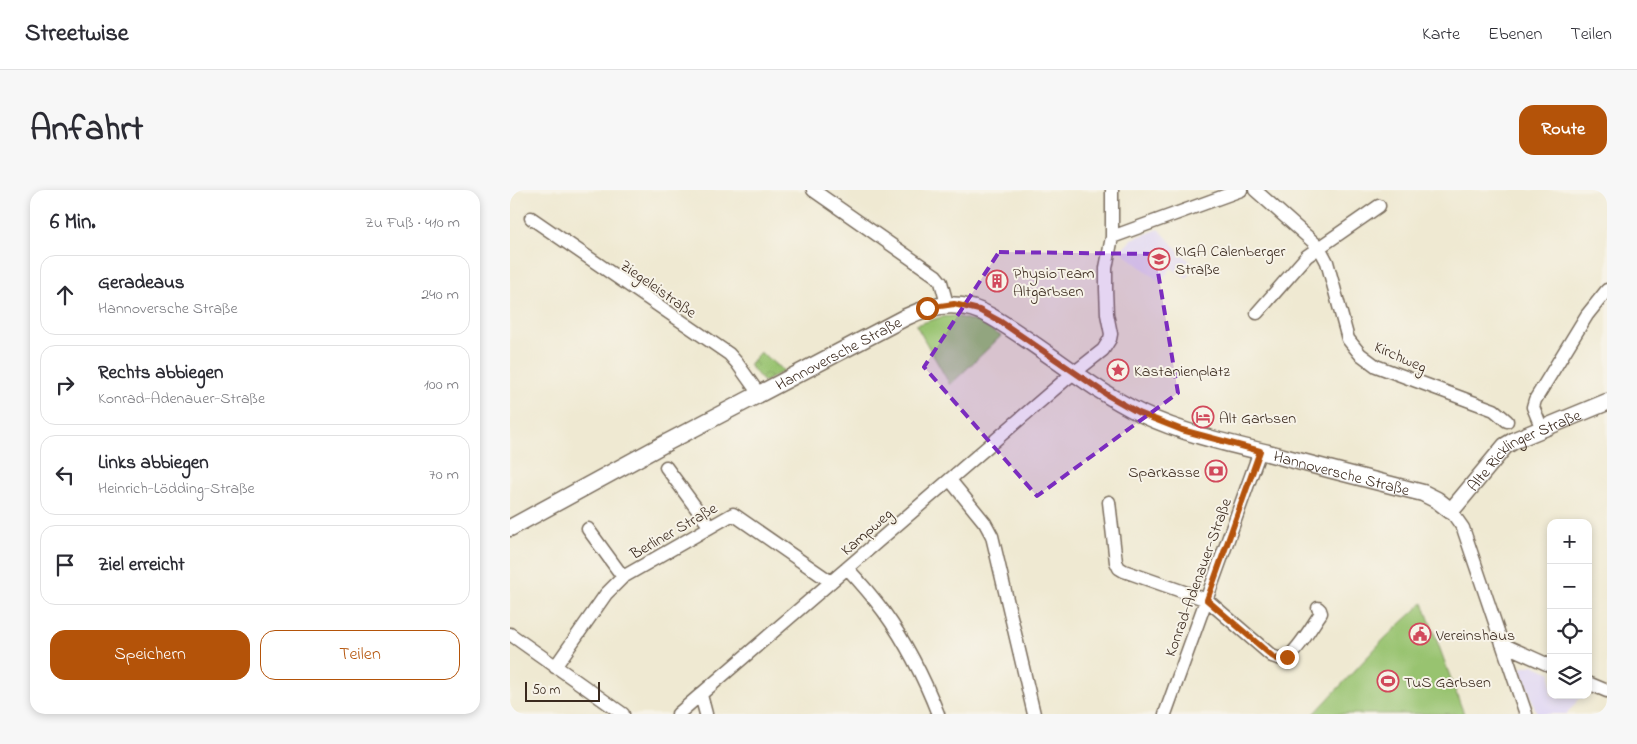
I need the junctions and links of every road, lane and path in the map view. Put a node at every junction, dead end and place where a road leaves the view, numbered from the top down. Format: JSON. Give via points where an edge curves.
{"nodes":[{"id":1,"x":813,"y":190,"type":"edge"},
{"id":2,"x":1112,"y":190,"type":"edge"},
{"id":3,"x":1241,"y":190,"type":"edge"},
{"id":4,"x":1255,"y":190,"type":"edge"},
{"id":5,"x":1379,"y":206,"type":"dead end"},
{"id":6,"x":531,"y":218,"type":"dead end"},
{"id":7,"x":1112,"y":236,"type":"junction"},
{"id":8,"x":1319,"y":247,"type":"junction"},
{"id":9,"x":1607,"y":290,"type":"edge"},
{"id":10,"x":947,"y":304,"type":"junction"},
{"id":11,"x":1257,"y":313,"type":"dead end"},
{"id":12,"x":1075,"y":373,"type":"junction"},
{"id":13,"x":759,"y":394,"type":"junction"},
{"id":14,"x":1607,"y":402,"type":"edge"},
{"id":15,"x":1507,"y":421,"type":"dead end"},
{"id":16,"x":1542,"y":429,"type":"junction"},
{"id":17,"x":1260,"y":451,"type":"junction"},
{"id":18,"x":666,"y":467,"type":"dead end"},
{"id":19,"x":950,"y":480,"type":"junction"},
{"id":20,"x":1109,"y":502,"type":"dead end"},
{"id":21,"x":1451,"y":511,"type":"junction"},
{"id":22,"x":710,"y":527,"type":"junction"},
{"id":23,"x":510,"y":528,"type":"edge"},
{"id":24,"x":588,"y":529,"type":"dead end"},
{"id":25,"x":847,"y":568,"type":"junction"},
{"id":26,"x":623,"y":577,"type":"junction"},
{"id":27,"x":831,"y":582,"type":"junction"},
{"id":28,"x":1207,"y":600,"type":"junction"},
{"id":29,"x":1318,"y":608,"type":"dead end"},
{"id":30,"x":510,"y":634,"type":"edge"},
{"id":31,"x":1502,"y":644,"type":"junction"},
{"id":32,"x":1547,"y":664,"type":"edge"},
{"id":33,"x":555,"y":667,"type":"junction"},
{"id":34,"x":1592,"y":685,"type":"edge"},
{"id":35,"x":1607,"y":692,"type":"edge"},
{"id":36,"x":701,"y":695,"type":"junction"},
{"id":37,"x":623,"y":714,"type":"edge"},
{"id":38,"x":678,"y":714,"type":"edge"},
{"id":39,"x":706,"y":714,"type":"edge"},
{"id":40,"x":938,"y":714,"type":"edge"},
{"id":41,"x":1034,"y":714,"type":"edge"},
{"id":42,"x":1165,"y":714,"type":"edge"},
{"id":43,"x":1526,"y":714,"type":"edge"}],
"edges":[{"from":1,"to":10,"type":"street","via":[[936,276]]},
{"from":2,"to":7,"type":"street","name":"Kampweg"},
{"from":3,"to":7,"type":"street"},
{"from":4,"to":8,"type":"street","name":"Kirchweg"},
{"from":5,"to":8,"type":"street"},
{"from":6,"to":13,"type":"street","name":"Ziegeleistraße","via":[[729,354]]},
{"from":7,"to":12,"type":"street","name":"Kampweg","via":[[1106,268],[1110,339],[1103,350]]},
{"from":8,"to":11,"type":"street","via":[[1307,256]]},
{"from":8,"to":15,"type":"street","name":"Kirchweg","via":[[1327,262],[1348,339],[1360,354],[1376,366],[1494,410]]},
{"from":9,"to":16,"type":"street","via":[[1587,315],[1535,400],[1533,408]]},
{"from":10,"to":12,"type":"main road","name":"Hannoversche Straße","via":[[961,305],[990,316]]},
{"from":10,"to":13,"type":"main road","name":"Hannoversche Straße","via":[[915,313]]},
{"from":12,"to":17,"type":"main road","name":"Hannoversche Straße","via":[[1151,418],[1197,435]]},
{"from":12,"to":19,"type":"street","name":"Kampweg"},
{"from":13,"to":23,"type":"main road","name":"Hannoversche Straße"},
{"from":14,"to":16,"type":"main road","name":"Alte Ricklinger Straße"},
{"from":16,"to":21,"type":"main road","name":"Alte Ricklinger Straße","via":[[1505,446]]},
{"from":17,"to":21,"type":"main road","name":"Hannoversche Straße","via":[[1423,493]]},
{"from":17,"to":28,"type":"street","name":"Konrad-Adenauer-Straße"},
{"from":18,"to":22,"type":"street"},
{"from":19,"to":25,"type":"street","name":"Kampweg"},
{"from":19,"to":41,"type":"street","via":[[992,536]]},
{"from":20,"to":28,"type":"street","via":[[1119,568]]},
{"from":21,"to":31,"type":"street","via":[[1463,528]]},
{"from":22,"to":26,"type":"street","name":"Berliner Straße"},
{"from":22,"to":27,"type":"street","name":"Berliner Straße","via":[[733,514]]},
{"from":24,"to":26,"type":"street"},
{"from":25,"to":27,"type":"street","name":"Kampweg"},
{"from":25,"to":40,"type":"street","via":[[884,611],[898,633]]},
{"from":26,"to":33,"type":"street","name":"Berliner Straße","via":[[606,594]]},
{"from":27,"to":36,"type":"street","name":"Kampweg"},
{"from":28,"to":29,"type":"street","via":[[1277,659],[1287,657],[1297,648],[1320,613]]},
{"from":28,"to":42,"type":"street","name":"Konrad-Adenauer-Straße"},
{"from":30,"to":33,"type":"street"},
{"from":31,"to":32,"type":"street"},
{"from":31,"to":43,"type":"street"},
{"from":33,"to":37,"type":"street"},
{"from":34,"to":35,"type":"street"},
{"from":36,"to":38,"type":"street","name":"Kampweg"},
{"from":36,"to":39,"type":"street"}]}
